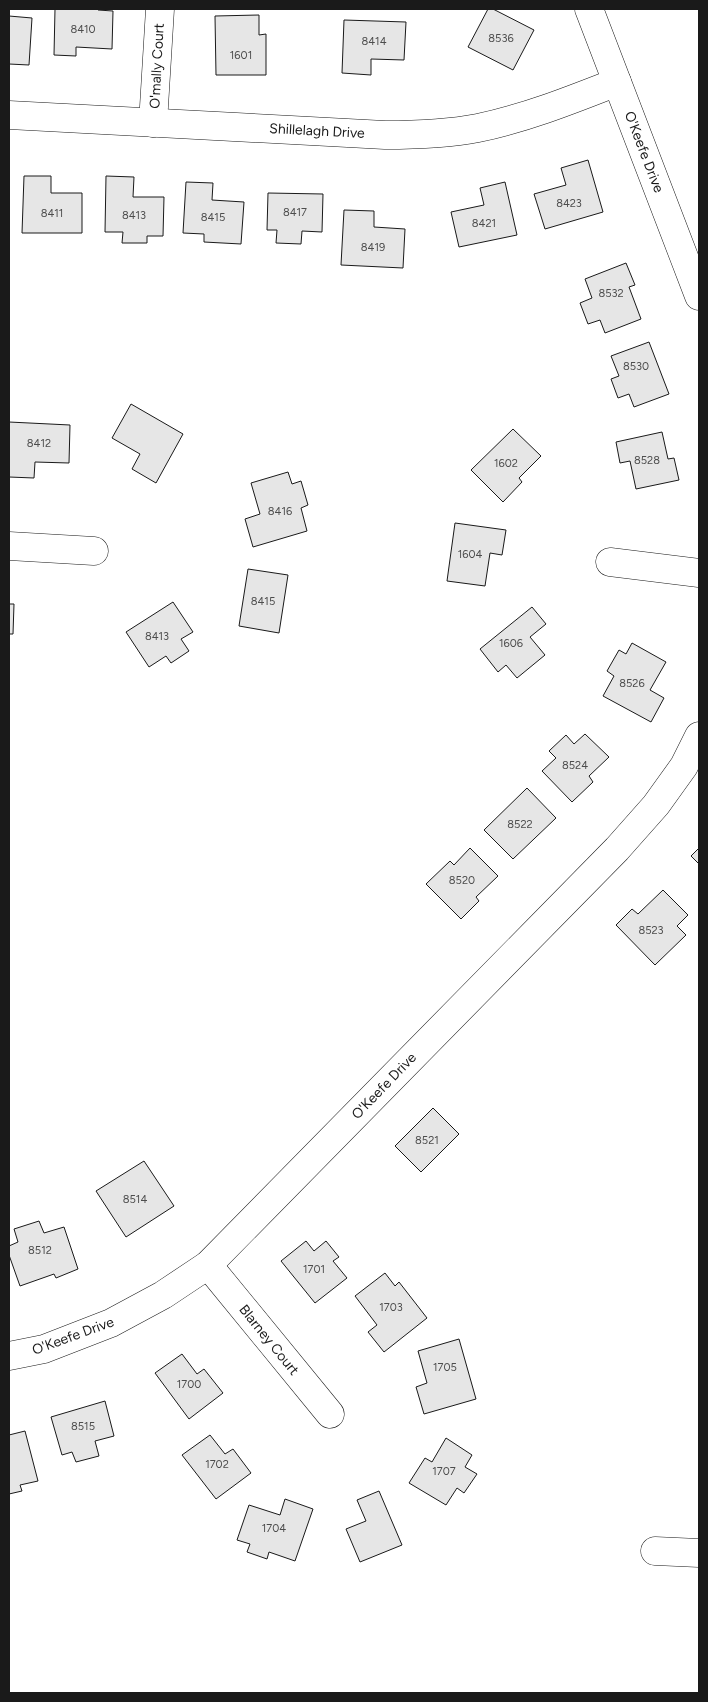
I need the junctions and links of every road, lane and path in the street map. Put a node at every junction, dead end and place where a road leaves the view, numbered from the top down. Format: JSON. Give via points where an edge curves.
{"nodes":[{"id":1,"x":160,"y":9,"type":"edge"},
{"id":2,"x":589,"y":9,"type":"edge"},
{"id":3,"x":617,"y":82,"type":"junction"},
{"id":4,"x":9,"y":115,"type":"edge"},
{"id":5,"x":153,"y":123,"type":"junction"},
{"id":6,"x":699,"y":296,"type":"edge"},
{"id":7,"x":9,"y":546,"type":"edge"},
{"id":8,"x":94,"y":550,"type":"dead end"},
{"id":9,"x":610,"y":562,"type":"dead end"},
{"id":10,"x":699,"y":573,"type":"edge"},
{"id":11,"x":699,"y":736,"type":"edge"},
{"id":12,"x":208,"y":1265,"type":"junction"},
{"id":13,"x":9,"y":1356,"type":"edge"},
{"id":14,"x":330,"y":1414,"type":"dead end"},
{"id":15,"x":655,"y":1551,"type":"dead end"},
{"id":16,"x":699,"y":1553,"type":"edge"}],
"edges":[{"from":1,"to":5,"type":"street","name":"O'mally Court"},
{"from":2,"to":3,"type":"street","name":"O'Keefe Drive"},
{"from":3,"to":5,"type":"street","name":"Shillelagh Drive","via":[[524,116],[477,128],[430,134],[385,135]]},
{"from":3,"to":6,"type":"street","name":"O'Keefe Drive"},
{"from":4,"to":5,"type":"street","name":"Shillelagh Drive"},
{"from":7,"to":8,"type":"street"},
{"from":9,"to":10,"type":"street"},
{"from":11,"to":12,"type":"street","name":"O'Keefe Drive","via":[[684,766],[656,805],[617,849]]},
{"from":12,"to":13,"type":"street","name":"O'Keefe Drive","via":[[163,1295],[111,1323],[44,1350]]},
{"from":12,"to":14,"type":"street","name":"Blarney Court"},
{"from":15,"to":16,"type":"street"}]}
